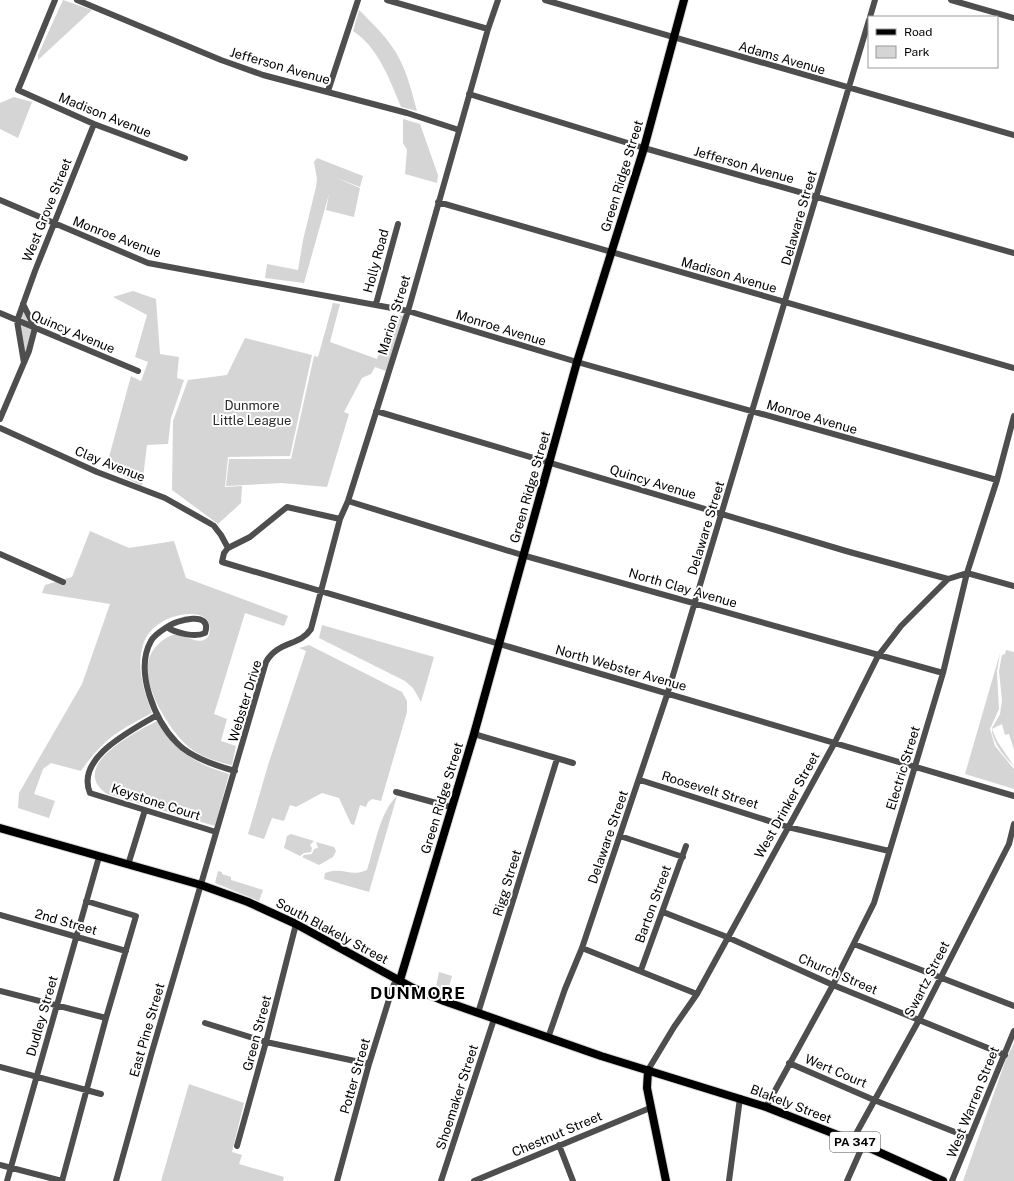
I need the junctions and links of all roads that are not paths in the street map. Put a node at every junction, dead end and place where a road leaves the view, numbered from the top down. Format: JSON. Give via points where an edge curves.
{"nodes":[{"id":1,"x":55,"y":0,"type":"edge"},
{"id":2,"x":77,"y":0,"type":"edge"},
{"id":3,"x":358,"y":0,"type":"edge"},
{"id":4,"x":387,"y":0,"type":"edge"},
{"id":5,"x":498,"y":0,"type":"edge"},
{"id":6,"x":545,"y":0,"type":"edge"},
{"id":7,"x":684,"y":0,"type":"edge"},
{"id":8,"x":875,"y":0,"type":"edge"},
{"id":9,"x":950,"y":0,"type":"edge"},
{"id":10,"x":870,"y":16,"type":"edge"},
{"id":11,"x":1014,"y":18,"type":"edge"},
{"id":12,"x":868,"y":23,"type":"edge"},
{"id":13,"x":488,"y":29,"type":"junction"},
{"id":14,"x":673,"y":38,"type":"junction"},
{"id":15,"x":847,"y":88,"type":"junction"},
{"id":16,"x":328,"y":91,"type":"junction"},
{"id":17,"x":469,"y":94,"type":"junction"},
{"id":18,"x":94,"y":124,"type":"junction"},
{"id":19,"x":459,"y":130,"type":"junction"},
{"id":20,"x":1014,"y":135,"type":"edge"},
{"id":21,"x":644,"y":148,"type":"junction"},
{"id":22,"x":185,"y":158,"type":"dead end"},
{"id":23,"x":817,"y":198,"type":"junction"},
{"id":24,"x":0,"y":200,"type":"edge"},
{"id":25,"x":438,"y":202,"type":"junction"},
{"id":26,"x":53,"y":223,"type":"junction"},
{"id":27,"x":398,"y":224,"type":"dead end"},
{"id":28,"x":611,"y":253,"type":"junction"},
{"id":29,"x":1014,"y":253,"type":"edge"},
{"id":30,"x":785,"y":303,"type":"junction"},
{"id":31,"x":23,"y":304,"type":"junction"},
{"id":32,"x":376,"y":304,"type":"junction"},
{"id":33,"x":408,"y":311,"type":"junction"},
{"id":34,"x":0,"y":313,"type":"edge"},
{"id":35,"x":17,"y":321,"type":"junction"},
{"id":36,"x":35,"y":328,"type":"junction"},
{"id":37,"x":577,"y":362,"type":"junction"},
{"id":38,"x":24,"y":363,"type":"junction"},
{"id":39,"x":1014,"y":368,"type":"edge"},
{"id":40,"x":138,"y":371,"type":"dead end"},
{"id":41,"x":752,"y":410,"type":"junction"},
{"id":42,"x":376,"y":411,"type":"junction"},
{"id":43,"x":1014,"y":416,"type":"edge"},
{"id":44,"x":0,"y":419,"type":"edge"},
{"id":45,"x":0,"y":428,"type":"edge"},
{"id":46,"x":549,"y":462,"type":"junction"},
{"id":47,"x":997,"y":480,"type":"junction"},
{"id":48,"x":348,"y":501,"type":"junction"},
{"id":49,"x":722,"y":515,"type":"junction"},
{"id":50,"x":340,"y":519,"type":"junction"},
{"id":51,"x":228,"y":548,"type":"junction"},
{"id":52,"x":0,"y":554,"type":"edge"},
{"id":53,"x":522,"y":555,"type":"junction"},
{"id":54,"x":967,"y":573,"type":"junction"},
{"id":55,"x":948,"y":579,"type":"junction"},
{"id":56,"x":63,"y":582,"type":"dead end"},
{"id":57,"x":1014,"y":586,"type":"edge"},
{"id":58,"x":322,"y":592,"type":"junction"},
{"id":59,"x":695,"y":603,"type":"junction"},
{"id":60,"x":167,"y":627,"type":"junction"},
{"id":61,"x":308,"y":635,"type":"joint"},
{"id":62,"x":499,"y":644,"type":"junction"},
{"id":63,"x":878,"y":656,"type":"junction"},
{"id":64,"x":943,"y":673,"type":"junction"},
{"id":65,"x":668,"y":692,"type":"junction"},
{"id":66,"x":157,"y":715,"type":"junction"},
{"id":67,"x":474,"y":734,"type":"junction"},
{"id":68,"x":835,"y":742,"type":"junction"},
{"id":69,"x":557,"y":759,"type":"junction"},
{"id":70,"x":573,"y":763,"type":"dead end"},
{"id":71,"x":914,"y":765,"type":"junction"},
{"id":72,"x":235,"y":771,"type":"junction"},
{"id":73,"x":640,"y":780,"type":"junction"},
{"id":74,"x":396,"y":792,"type":"dead end"},
{"id":75,"x":1014,"y":796,"type":"edge"},
{"id":76,"x":451,"y":807,"type":"junction"},
{"id":77,"x":145,"y":810,"type":"junction"},
{"id":78,"x":1014,"y":824,"type":"edge"},
{"id":79,"x":788,"y":827,"type":"junction"},
{"id":80,"x":1,"y":828,"type":"edge"},
{"id":81,"x":216,"y":832,"type":"junction"},
{"id":82,"x":620,"y":836,"type":"junction"},
{"id":83,"x":686,"y":846,"type":"dead end"},
{"id":84,"x":889,"y":850,"type":"junction"},
{"id":85,"x":683,"y":856,"type":"junction"},
{"id":86,"x":99,"y":857,"type":"junction"},
{"id":87,"x":128,"y":865,"type":"junction"},
{"id":88,"x":201,"y":885,"type":"junction"},
{"id":89,"x":86,"y":901,"type":"junction"},
{"id":90,"x":663,"y":912,"type":"junction"},
{"id":91,"x":0,"y":914,"type":"edge"},
{"id":92,"x":296,"y":924,"type":"junction"},
{"id":93,"x":727,"y":937,"type":"junction"},
{"id":94,"x":76,"y":938,"type":"junction"},
{"id":95,"x":854,"y":944,"type":"junction"},
{"id":96,"x":582,"y":948,"type":"junction"},
{"id":97,"x":126,"y":951,"type":"junction"},
{"id":98,"x":641,"y":970,"type":"junction"},
{"id":99,"x":940,"y":977,"type":"junction"},
{"id":100,"x":400,"y":980,"type":"junction"},
{"id":101,"x":833,"y":985,"type":"junction"},
{"id":102,"x":0,"y":991,"type":"edge"},
{"id":103,"x":697,"y":994,"type":"junction"},
{"id":104,"x":55,"y":1006,"type":"junction"},
{"id":105,"x":1014,"y":1006,"type":"edge"},
{"id":106,"x":478,"y":1013,"type":"junction"},
{"id":107,"x":106,"y":1018,"type":"junction"},
{"id":108,"x":494,"y":1019,"type":"junction"},
{"id":109,"x":919,"y":1020,"type":"junction"},
{"id":110,"x":205,"y":1023,"type":"dead end"},
{"id":111,"x":1014,"y":1031,"type":"edge"},
{"id":112,"x":548,"y":1038,"type":"junction"},
{"id":113,"x":266,"y":1042,"type":"junction"},
{"id":114,"x":1004,"y":1054,"type":"junction"},
{"id":115,"x":789,"y":1063,"type":"junction"},
{"id":116,"x":369,"y":1064,"type":"junction"},
{"id":117,"x":0,"y":1067,"type":"edge"},
{"id":118,"x":648,"y":1070,"type":"junction"},
{"id":119,"x":36,"y":1077,"type":"junction"},
{"id":120,"x":86,"y":1090,"type":"junction"},
{"id":121,"x":100,"y":1094,"type":"dead end"},
{"id":122,"x":740,"y":1098,"type":"junction"},
{"id":123,"x":874,"y":1100,"type":"junction"},
{"id":124,"x":766,"y":1107,"type":"junction"},
{"id":125,"x":650,"y":1108,"type":"junction"},
{"id":126,"x":970,"y":1138,"type":"junction"},
{"id":127,"x":852,"y":1141,"type":"junction"},
{"id":128,"x":559,"y":1145,"type":"junction"},
{"id":129,"x":863,"y":1145,"type":"junction"},
{"id":130,"x":237,"y":1146,"type":"dead end"},
{"id":131,"x":0,"y":1165,"type":"edge"},
{"id":132,"x":11,"y":1168,"type":"junction"},
{"id":133,"x":7,"y":1181,"type":"edge"},
{"id":134,"x":62,"y":1181,"type":"edge"},
{"id":135,"x":116,"y":1181,"type":"edge"},
{"id":136,"x":337,"y":1181,"type":"edge"},
{"id":137,"x":440,"y":1181,"type":"edge"},
{"id":138,"x":475,"y":1181,"type":"edge"},
{"id":139,"x":573,"y":1181,"type":"edge"},
{"id":140,"x":666,"y":1181,"type":"edge"},
{"id":141,"x":729,"y":1181,"type":"edge"},
{"id":142,"x":847,"y":1181,"type":"edge"},
{"id":143,"x":943,"y":1181,"type":"edge"},
{"id":144,"x":952,"y":1181,"type":"edge"}],
"edges":[{"from":1,"to":18,"type":"street","name":"Madison Avenue","via":[[18,90]]},
{"from":2,"to":16,"type":"street","name":"Jefferson Avenue","via":[[221,60],[263,75]]},
{"from":3,"to":16,"type":"street"},
{"from":4,"to":13,"type":"street"},
{"from":5,"to":13,"type":"street","name":"Marion Street"},
{"from":6,"to":14,"type":"street","name":"Adams Avenue"},
{"from":7,"to":14,"type":"main road","name":"Green Ridge Street"},
{"from":8,"to":10,"type":"street"},
{"from":9,"to":11,"type":"street"},
{"from":12,"to":15,"type":"street","name":"Delaware Street"},
{"from":13,"to":17,"type":"street","name":"Marion Street"},
{"from":14,"to":15,"type":"street","name":"Adams Avenue"},
{"from":14,"to":21,"type":"main road","name":"Green Ridge Street"},
{"from":15,"to":20,"type":"street","name":"Adams Avenue"},
{"from":15,"to":23,"type":"street","name":"Delaware Street"},
{"from":16,"to":19,"type":"street","name":"Jefferson Avenue"},
{"from":17,"to":19,"type":"street","name":"Marion Street"},
{"from":17,"to":21,"type":"street","name":"Jefferson Avenue"},
{"from":18,"to":22,"type":"street","name":"Madison Avenue"},
{"from":18,"to":26,"type":"street","name":"West Grove Street"},
{"from":19,"to":25,"type":"street","name":"Marion Street"},
{"from":21,"to":23,"type":"street","name":"Jefferson Avenue"},
{"from":21,"to":28,"type":"main road","name":"Green Ridge Street"},
{"from":23,"to":29,"type":"street","name":"Jefferson Avenue"},
{"from":23,"to":30,"type":"street","name":"Delaware Street"},
{"from":24,"to":26,"type":"street","name":"Monroe Avenue"},
{"from":25,"to":28,"type":"street","name":"Madison Avenue"},
{"from":25,"to":33,"type":"street","name":"Marion Street"},
{"from":26,"to":31,"type":"street","name":"West Grove Street"},
{"from":26,"to":32,"type":"street","name":"Monroe Avenue","via":[[148,263]]},
{"from":27,"to":32,"type":"street","name":"Holly Road"},
{"from":28,"to":30,"type":"street","name":"Madison Avenue"},
{"from":28,"to":37,"type":"main road","name":"Green Ridge Street"},
{"from":30,"to":39,"type":"street","name":"Madison Avenue"},
{"from":30,"to":41,"type":"street","name":"Delaware Street"},
{"from":31,"to":35,"type":"street","name":"West Grove Street"},
{"from":31,"to":36,"type":"street"},
{"from":32,"to":33,"type":"street","name":"Monroe Avenue"},
{"from":33,"to":37,"type":"street","name":"Monroe Avenue"},
{"from":33,"to":42,"type":"street","name":"Marion Street"},
{"from":34,"to":35,"type":"street","name":"Quincy Avenue"},
{"from":35,"to":36,"type":"street","name":"Quincy Avenue"},
{"from":35,"to":38,"type":"street","name":"West Grove Street"},
{"from":36,"to":38,"type":"street"},
{"from":36,"to":40,"type":"street","name":"Quincy Avenue"},
{"from":37,"to":41,"type":"street","name":"Monroe Avenue"},
{"from":37,"to":46,"type":"main road","name":"Green Ridge Street"},
{"from":38,"to":44,"type":"street"},
{"from":41,"to":47,"type":"street","name":"Monroe Avenue"},
{"from":41,"to":49,"type":"street","name":"Delaware Street"},
{"from":42,"to":46,"type":"street","name":"Quincy Avenue"},
{"from":42,"to":48,"type":"street","name":"Marion Street"},
{"from":43,"to":47,"type":"street","name":"Electric Street"},
{"from":45,"to":51,"type":"street","name":"Clay Avenue","via":[[97,472],[165,498],[212,525]]},
{"from":46,"to":49,"type":"street","name":"Quincy Avenue"},
{"from":46,"to":53,"type":"main road","name":"Green Ridge Street"},
{"from":47,"to":54,"type":"street","name":"Electric Street"},
{"from":48,"to":50,"type":"street","name":"Marion Street"},
{"from":48,"to":53,"type":"street","name":"North Clay Avenue"},
{"from":49,"to":55,"type":"street","name":"Quincy Avenue"},
{"from":49,"to":59,"type":"street","name":"Delaware Street"},
{"from":50,"to":51,"type":"street","via":[[287,508],[250,537]]},
{"from":50,"to":58,"type":"street","name":"Marion Street"},
{"from":51,"to":58,"type":"street","via":[[222,558],[224,563]]},
{"from":52,"to":56,"type":"street"},
{"from":53,"to":59,"type":"street","name":"North Clay Avenue"},
{"from":53,"to":62,"type":"main road","name":"Green Ridge Street"},
{"from":54,"to":55,"type":"street","name":"West Drinker Street"},
{"from":54,"to":57,"type":"street"},
{"from":54,"to":64,"type":"street","name":"Electric Street"},
{"from":55,"to":63,"type":"street","name":"West Drinker Street","via":[[901,626]]},
{"from":58,"to":61,"type":"street","name":"Marion Street"},
{"from":58,"to":62,"type":"street","name":"North Webster Avenue"},
{"from":59,"to":63,"type":"street","name":"North Clay Avenue"},
{"from":59,"to":65,"type":"street","name":"Delaware Street"},
{"from":60,"to":60,"type":"street","via":[[173,631],[196,636],[205,633],[206,630],[206,626],[199,619],[191,618]]},
{"from":60,"to":66,"type":"street","via":[[151,641],[144,662]]},
{"from":61,"to":72,"type":"street","name":"Webster Drive","via":[[280,647],[266,662]]},
{"from":62,"to":65,"type":"street","name":"North Webster Avenue"},
{"from":62,"to":67,"type":"main road","name":"Green Ridge Street"},
{"from":63,"to":64,"type":"street","name":"North Clay Avenue"},
{"from":63,"to":68,"type":"street","name":"West Drinker Street"},
{"from":64,"to":71,"type":"street","name":"Electric Street"},
{"from":65,"to":68,"type":"street","name":"North Webster Avenue"},
{"from":65,"to":73,"type":"street","name":"Delaware Street"},
{"from":66,"to":72,"type":"street","via":[[178,744],[217,766]]},
{"from":66,"to":77,"type":"street","name":"Keystone Court","via":[[119,738],[93,762],[87,778],[90,793]]},
{"from":67,"to":69,"type":"street"},
{"from":67,"to":76,"type":"main road","name":"Green Ridge Street"},
{"from":68,"to":71,"type":"street","name":"North Webster Avenue"},
{"from":68,"to":79,"type":"street","name":"West Drinker Street"},
{"from":69,"to":70,"type":"street"},
{"from":69,"to":106,"type":"street","name":"Rigg Street"},
{"from":71,"to":75,"type":"street"},
{"from":71,"to":84,"type":"street","name":"Electric Street"},
{"from":72,"to":81,"type":"street","name":"Webster Drive"},
{"from":73,"to":79,"type":"street","name":"Roosevelt Street"},
{"from":73,"to":82,"type":"street","name":"Delaware Street"},
{"from":74,"to":76,"type":"street"},
{"from":76,"to":100,"type":"main road","name":"Green Ridge Street"},
{"from":77,"to":81,"type":"street","name":"Keystone Court"},
{"from":77,"to":87,"type":"street"},
{"from":78,"to":99,"type":"street","name":"Swartz Street","via":[[1009,844]]},
{"from":79,"to":84,"type":"street","name":"Roosevelt Street"},
{"from":79,"to":93,"type":"street","name":"West Drinker Street"},
{"from":80,"to":86,"type":"main road","name":"South Blakely Street"},
{"from":81,"to":88,"type":"street","name":"East Pine Street"},
{"from":82,"to":85,"type":"street"},
{"from":82,"to":96,"type":"street","name":"Delaware Street"},
{"from":83,"to":85,"type":"street","name":"Barton Street"},
{"from":84,"to":95,"type":"street","name":"Electric Street","via":[[874,903]]},
{"from":85,"to":90,"type":"street","name":"Barton Street"},
{"from":86,"to":87,"type":"main road","name":"South Blakely Street"},
{"from":86,"to":89,"type":"street","name":"Dudley Street"},
{"from":87,"to":88,"type":"main road","name":"South Blakely Street"},
{"from":88,"to":92,"type":"main road","name":"South Blakely Street","via":[[248,902]]},
{"from":88,"to":135,"type":"street","name":"East Pine Street"},
{"from":89,"to":94,"type":"street","name":"Dudley Street"},
{"from":89,"to":97,"type":"street","via":[[136,916]]},
{"from":90,"to":93,"type":"street","name":"Church Street"},
{"from":90,"to":98,"type":"street","name":"Barton Street"},
{"from":91,"to":94,"type":"street","name":"2nd Street"},
{"from":92,"to":100,"type":"main road","name":"South Blakely Street"},
{"from":92,"to":113,"type":"street","name":"Green Street"},
{"from":93,"to":101,"type":"street","name":"Church Street"},
{"from":93,"to":103,"type":"street","name":"West Drinker Street"},
{"from":94,"to":97,"type":"street","name":"2nd Street"},
{"from":94,"to":104,"type":"street","name":"Dudley Street"},
{"from":95,"to":99,"type":"street"},
{"from":95,"to":101,"type":"street","name":"Electric Street"},
{"from":96,"to":98,"type":"street"},
{"from":96,"to":112,"type":"street","name":"Delaware Street"},
{"from":97,"to":107,"type":"street"},
{"from":98,"to":103,"type":"street"},
{"from":99,"to":105,"type":"street"},
{"from":99,"to":109,"type":"street","name":"Swartz Street"},
{"from":100,"to":106,"type":"main road","name":"South Blakely Street","number":"PA 347","via":[[444,1001]]},
{"from":100,"to":116,"type":"street","name":"Potter Street","via":[[394,984]]},
{"from":101,"to":109,"type":"street","name":"Church Street"},
{"from":101,"to":115,"type":"street","name":"Electric Street"},
{"from":102,"to":104,"type":"street"},
{"from":103,"to":118,"type":"street","name":"West Drinker Street"},
{"from":104,"to":107,"type":"street"},
{"from":104,"to":119,"type":"street","name":"Dudley Street"},
{"from":106,"to":108,"type":"main road","name":"South Blakely Street","number":"PA 347"},
{"from":107,"to":120,"type":"street"},
{"from":108,"to":112,"type":"main road","name":"South Blakely Street","number":"PA 347"},
{"from":108,"to":137,"type":"street","name":"Shoemaker Street"},
{"from":109,"to":114,"type":"street","name":"Church Street"},
{"from":109,"to":123,"type":"street","name":"Swartz Street"},
{"from":110,"to":113,"type":"street"},
{"from":111,"to":114,"type":"street","name":"West Warren Street"},
{"from":112,"to":118,"type":"main road","name":"South Blakely Street","number":"PA 347"},
{"from":113,"to":116,"type":"street"},
{"from":113,"to":130,"type":"street","name":"Green Street"},
{"from":114,"to":126,"type":"street","name":"West Warren Street"},
{"from":115,"to":123,"type":"street","name":"Wert Court"},
{"from":115,"to":124,"type":"street","name":"Electric Street"},
{"from":116,"to":136,"type":"street","name":"Potter Street"},
{"from":117,"to":119,"type":"street"},
{"from":118,"to":122,"type":"main road","name":"Blakely Street","number":"PA 347"},
{"from":118,"to":125,"type":"main road"},
{"from":119,"to":120,"type":"street"},
{"from":119,"to":132,"type":"street","name":"Dudley Street"},
{"from":120,"to":121,"type":"street"},
{"from":120,"to":134,"type":"street"},
{"from":122,"to":124,"type":"main road","name":"Blakely Street","number":"PA 347"},
{"from":122,"to":141,"type":"street"},
{"from":123,"to":126,"type":"street","name":"Wert Court"},
{"from":123,"to":127,"type":"street","name":"Swartz Street"},
{"from":124,"to":127,"type":"main road","name":"Blakely Street","number":"PA 347"},
{"from":125,"to":128,"type":"street","name":"Chestnut Street"},
{"from":125,"to":140,"type":"main road"},
{"from":126,"to":144,"type":"street","name":"West Warren Street"},
{"from":127,"to":129,"type":"main road","name":"Blakely Street","number":"PA 347"},
{"from":128,"to":138,"type":"street","name":"Chestnut Street"},
{"from":128,"to":139,"type":"street"},
{"from":129,"to":142,"type":"street"},
{"from":129,"to":143,"type":"main road","name":"Blakely Street","number":"PA 347"},
{"from":131,"to":132,"type":"street"},
{"from":132,"to":133,"type":"street","name":"Dudley Street"},
{"from":132,"to":134,"type":"street"}]}
